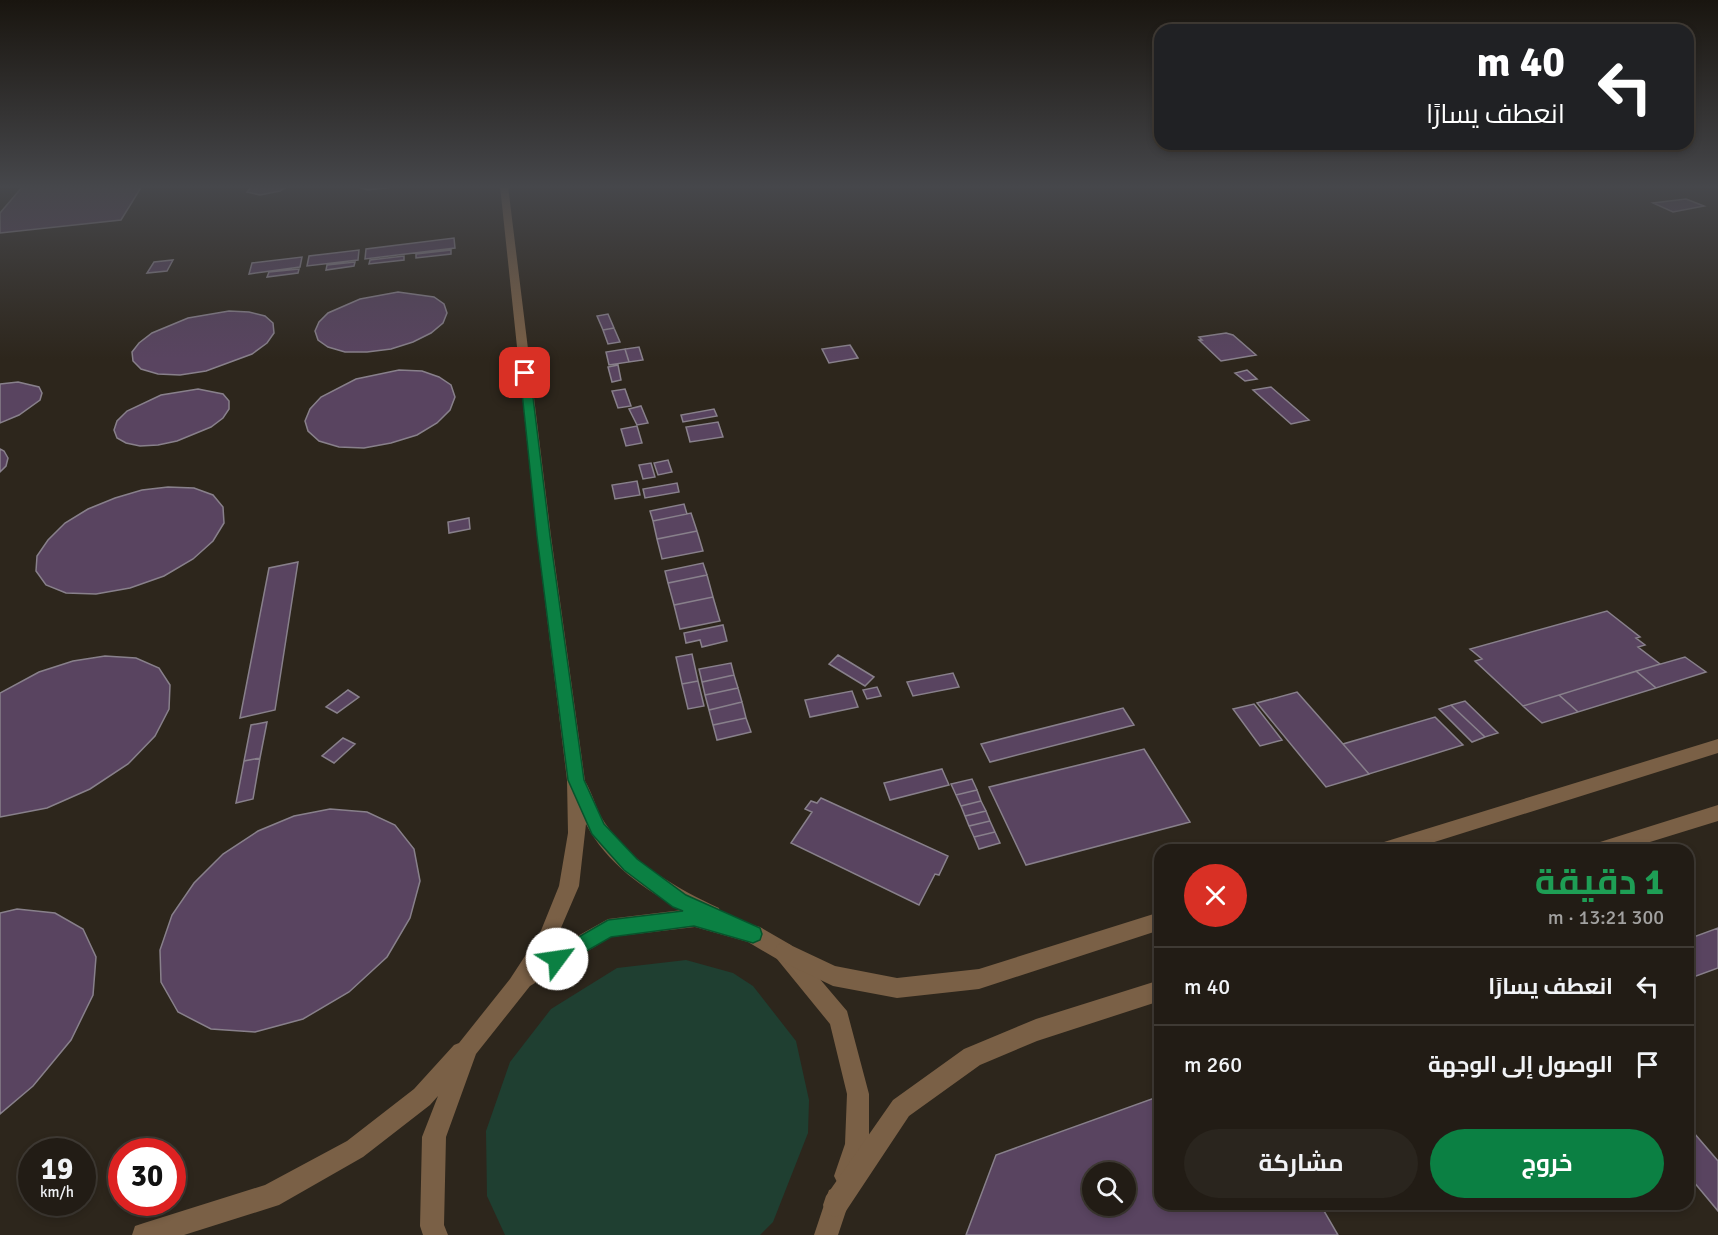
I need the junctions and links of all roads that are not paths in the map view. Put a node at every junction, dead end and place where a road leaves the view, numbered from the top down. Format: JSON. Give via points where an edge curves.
{"nodes":[{"id":1,"x":511,"y":244,"type":"edge"},
{"id":2,"x":1718,"y":746,"type":"edge"},
{"id":3,"x":576,"y":780,"type":"junction"},
{"id":4,"x":1718,"y":813,"type":"edge"},
{"id":5,"x":1403,"y":844,"type":"edge"},
{"id":6,"x":1619,"y":844,"type":"edge"},
{"id":7,"x":1154,"y":923,"type":"edge"},
{"id":8,"x":753,"y":934,"type":"junction"},
{"id":9,"x":783,"y":952,"type":"junction"},
{"id":10,"x":1154,"y":992,"type":"edge"},
{"id":11,"x":501,"y":1006,"type":"junction"},
{"id":12,"x":468,"y":1047,"type":"junction"},
{"id":13,"x":836,"y":1205,"type":"junction"},
{"id":14,"x":144,"y":1235,"type":"edge"},
{"id":15,"x":436,"y":1235,"type":"edge"},
{"id":16,"x":826,"y":1235,"type":"edge"}],
"edges":[{"from":1,"to":3,"type":"street"},
{"from":2,"to":5,"type":"street"},
{"from":3,"to":8,"type":"street","via":[[598,829],[630,865],[680,901]]},
{"from":3,"to":11,"type":"street","via":[[577,833],[569,886],[547,939]]},
{"from":4,"to":6,"type":"street"},
{"from":7,"to":9,"type":"street","via":[[979,979],[897,988],[833,976]]},
{"from":8,"to":9,"type":"street"},
{"from":8,"to":11,"type":"street","via":[[694,918],[608,928],[523,979]]},
{"from":9,"to":13,"type":"street","via":[[839,1019],[858,1094],[857,1144]]},
{"from":10,"to":13,"type":"street","via":[[1036,1030],[972,1057],[901,1108]]},
{"from":11,"to":12,"type":"street"},
{"from":12,"to":14,"type":"street","via":[[422,1097],[355,1149],[270,1196]]},
{"from":12,"to":15,"type":"street","via":[[434,1137],[432,1226]]},
{"from":13,"to":16,"type":"street"}]}
